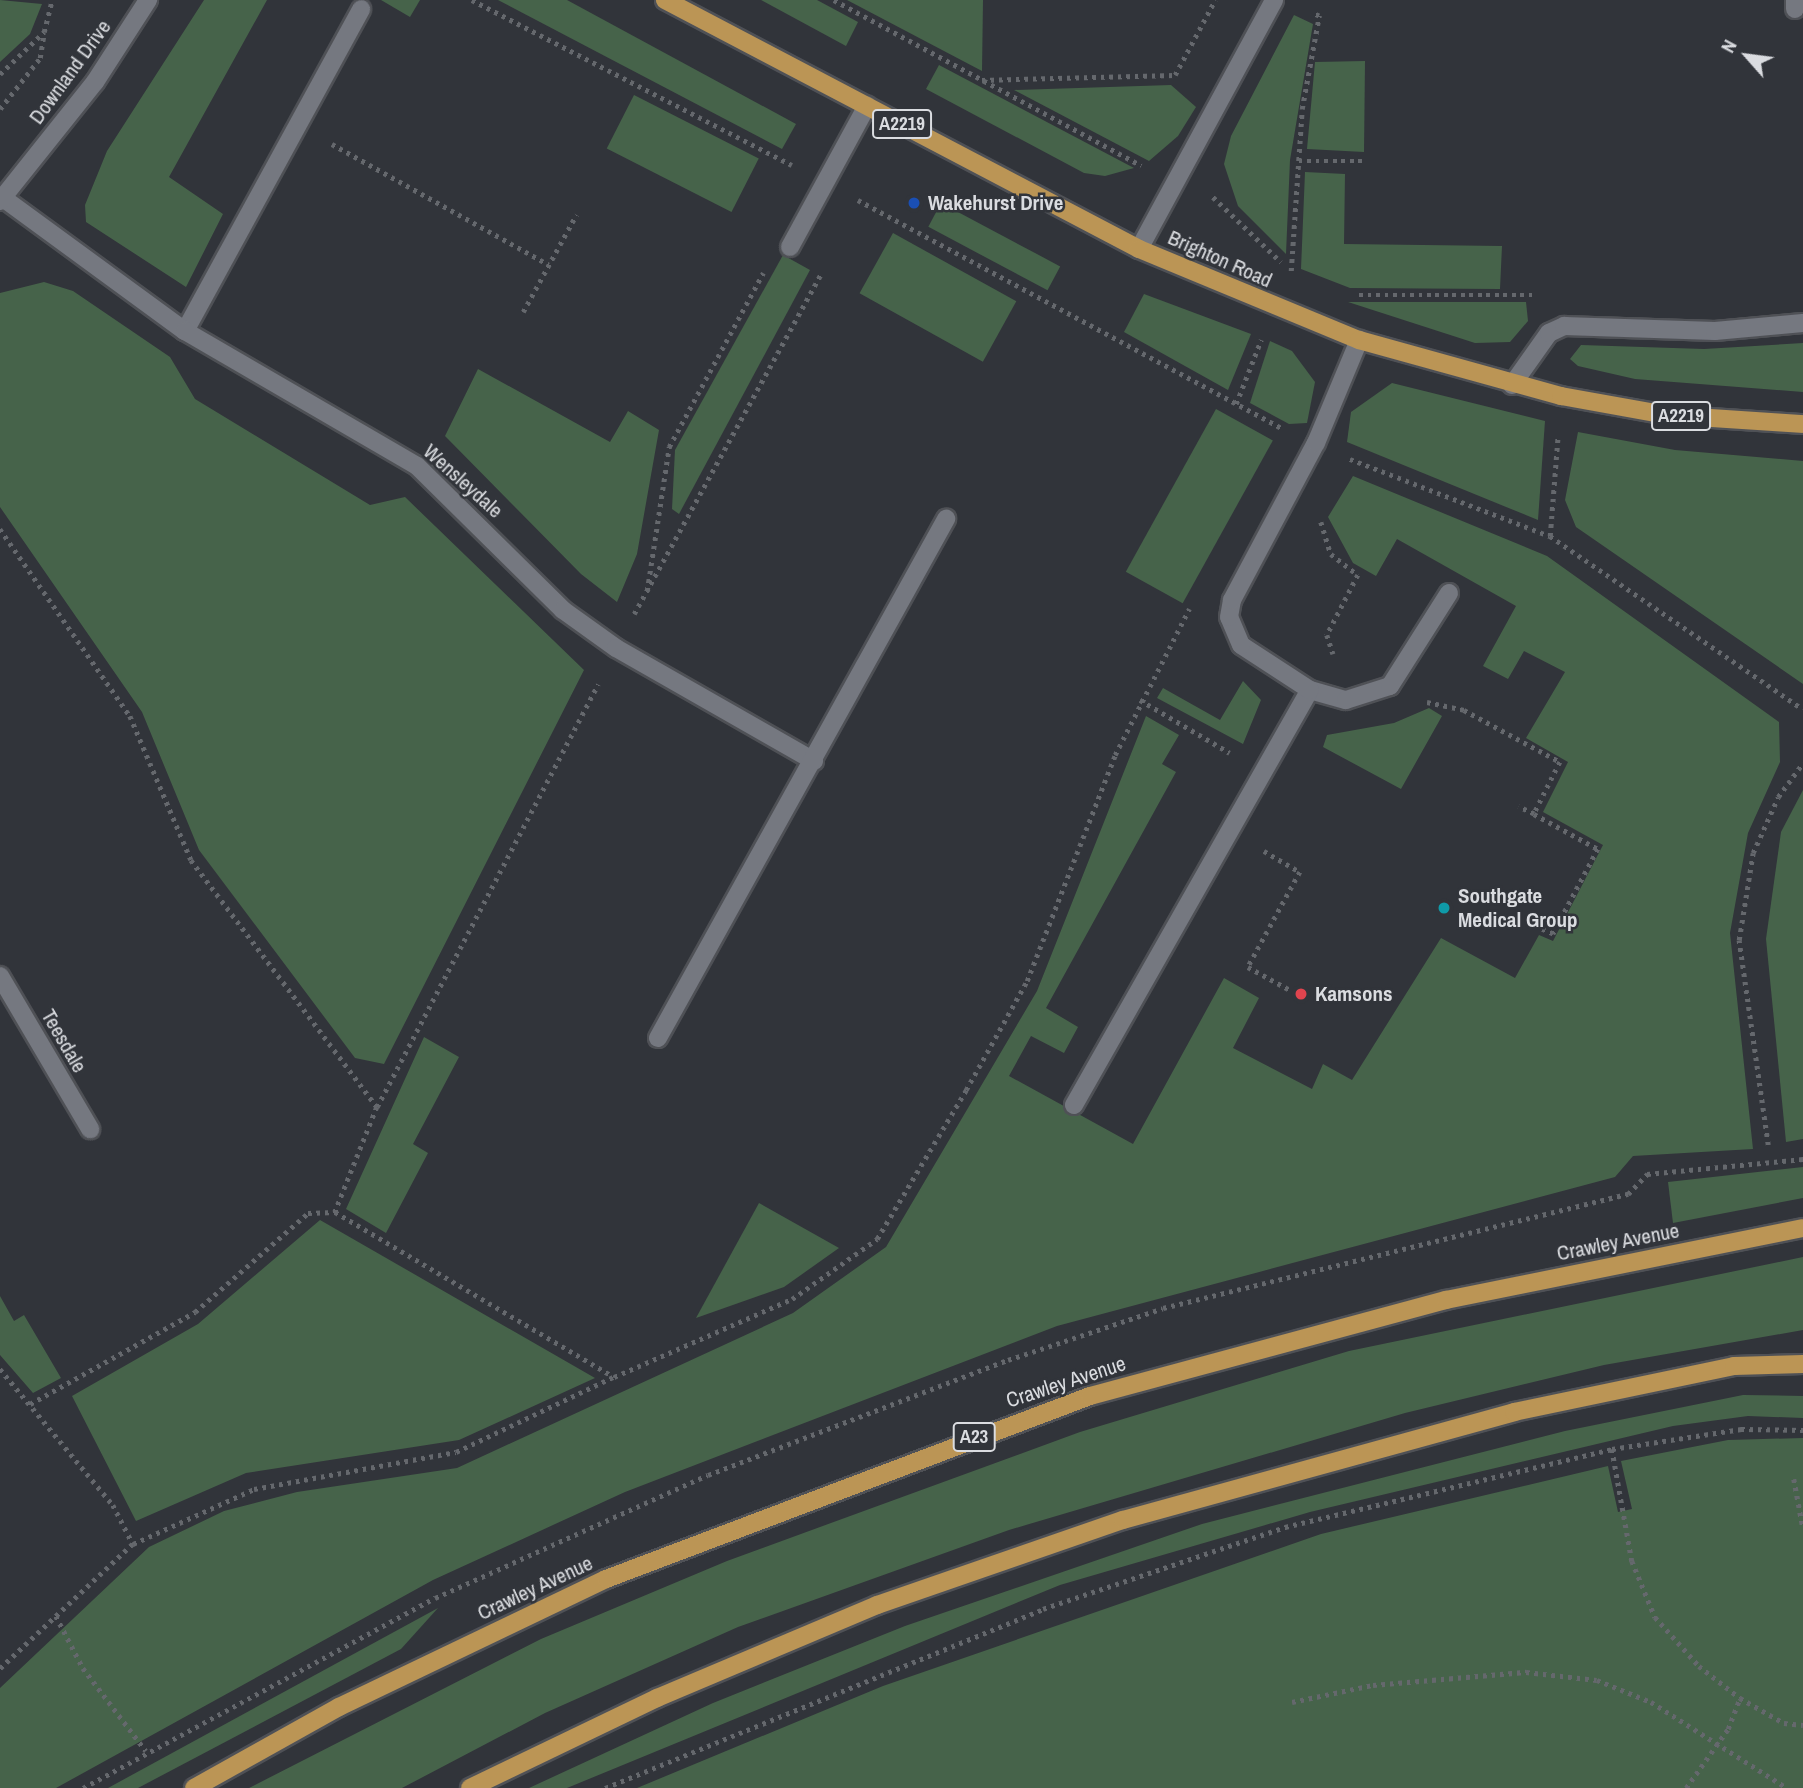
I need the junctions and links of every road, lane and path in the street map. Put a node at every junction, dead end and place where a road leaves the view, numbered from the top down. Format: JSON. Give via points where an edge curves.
{"nodes":[{"id":1,"x":52,"y":0,"type":"edge"},
{"id":2,"x":148,"y":0,"type":"edge"},
{"id":3,"x":472,"y":0,"type":"edge"},
{"id":4,"x":664,"y":0,"type":"edge"},
{"id":5,"x":834,"y":0,"type":"edge"},
{"id":6,"x":1215,"y":0,"type":"edge"},
{"id":7,"x":1274,"y":0,"type":"edge"},
{"id":8,"x":360,"y":9,"type":"dead end"},
{"id":9,"x":1307,"y":11,"type":"dead end"},
{"id":10,"x":44,"y":32,"type":"junction"},
{"id":11,"x":0,"y":74,"type":"edge"},
{"id":12,"x":981,"y":80,"type":"junction"},
{"id":13,"x":867,"y":106,"type":"junction"},
{"id":14,"x":0,"y":109,"type":"edge"},
{"id":15,"x":298,"y":125,"type":"junction"},
{"id":16,"x":1364,"y":160,"type":"dead end"},
{"id":17,"x":1299,"y":161,"type":"junction"},
{"id":18,"x":826,"y":183,"type":"junction"},
{"id":19,"x":1175,"y":183,"type":"junction"},
{"id":20,"x":1,"y":200,"type":"edge"},
{"id":21,"x":576,"y":215,"type":"dead end"},
{"id":22,"x":790,"y":247,"type":"junction"},
{"id":23,"x":1139,"y":249,"type":"junction"},
{"id":24,"x":549,"y":265,"type":"junction"},
{"id":25,"x":1291,"y":270,"type":"junction"},
{"id":26,"x":1303,"y":275,"type":"dead end"},
{"id":27,"x":1349,"y":295,"type":"dead end"},
{"id":28,"x":1541,"y":295,"type":"dead end"},
{"id":29,"x":1273,"y":307,"type":"junction"},
{"id":30,"x":523,"y":312,"type":"dead end"},
{"id":31,"x":1079,"y":318,"type":"dead end"},
{"id":32,"x":1803,"y":323,"type":"edge"},
{"id":33,"x":185,"y":331,"type":"junction"},
{"id":34,"x":1359,"y":341,"type":"junction"},
{"id":35,"x":1511,"y":385,"type":"junction"},
{"id":36,"x":1561,"y":396,"type":"junction"},
{"id":37,"x":1236,"y":404,"type":"dead end"},
{"id":38,"x":1803,"y":424,"type":"edge"},
{"id":39,"x":1287,"y":431,"type":"dead end"},
{"id":40,"x":1281,"y":442,"type":"dead end"},
{"id":41,"x":1348,"y":458,"type":"dead end"},
{"id":42,"x":1342,"y":469,"type":"dead end"},
{"id":43,"x":1323,"y":511,"type":"dead end"},
{"id":44,"x":946,"y":519,"type":"dead end"},
{"id":45,"x":0,"y":529,"type":"edge"},
{"id":46,"x":646,"y":591,"type":"junction"},
{"id":47,"x":1448,"y":593,"type":"dead end"},
{"id":48,"x":1191,"y":606,"type":"dead end"},
{"id":49,"x":616,"y":648,"type":"junction"},
{"id":50,"x":1310,"y":690,"type":"junction"},
{"id":51,"x":1346,"y":700,"type":"junction"},
{"id":52,"x":1140,"y":701,"type":"junction"},
{"id":53,"x":1416,"y":707,"type":"dead end"},
{"id":54,"x":1803,"y":709,"type":"edge"},
{"id":55,"x":814,"y":761,"type":"junction"},
{"id":56,"x":1803,"y":763,"type":"edge"},
{"id":57,"x":1263,"y":772,"type":"junction"},
{"id":58,"x":1519,"y":807,"type":"dead end"},
{"id":59,"x":1534,"y":814,"type":"junction"},
{"id":60,"x":1252,"y":844,"type":"dead end"},
{"id":61,"x":1542,"y":929,"type":"dead end"},
{"id":62,"x":0,"y":976,"type":"edge"},
{"id":63,"x":1290,"y":990,"type":"dead end"},
{"id":64,"x":658,"y":1038,"type":"dead end"},
{"id":65,"x":1074,"y":1105,"type":"dead end"},
{"id":66,"x":377,"y":1107,"type":"junction"},
{"id":67,"x":90,"y":1129,"type":"dead end"},
{"id":68,"x":1768,"y":1145,"type":"dead end"},
{"id":69,"x":335,"y":1212,"type":"junction"},
{"id":70,"x":1803,"y":1228,"type":"edge"},
{"id":71,"x":1803,"y":1364,"type":"edge"},
{"id":72,"x":0,"y":1369,"type":"edge"},
{"id":73,"x":614,"y":1377,"type":"junction"},
{"id":74,"x":30,"y":1404,"type":"junction"},
{"id":75,"x":1803,"y":1430,"type":"edge"},
{"id":76,"x":1612,"y":1449,"type":"junction"},
{"id":77,"x":1794,"y":1479,"type":"dead end"},
{"id":78,"x":1803,"y":1528,"type":"edge"},
{"id":79,"x":133,"y":1544,"type":"junction"},
{"id":80,"x":56,"y":1616,"type":"junction"},
{"id":81,"x":0,"y":1669,"type":"edge"},
{"id":82,"x":1740,"y":1698,"type":"junction"},
{"id":83,"x":1292,"y":1702,"type":"dead end"},
{"id":84,"x":1803,"y":1725,"type":"edge"},
{"id":85,"x":1714,"y":1746,"type":"junction"},
{"id":86,"x":146,"y":1751,"type":"dead end"},
{"id":87,"x":194,"y":1788,"type":"edge"},
{"id":88,"x":470,"y":1788,"type":"edge"},
{"id":89,"x":605,"y":1788,"type":"edge"},
{"id":90,"x":1686,"y":1788,"type":"edge"},
{"id":91,"x":1787,"y":1788,"type":"edge"}],
"edges":[{"from":1,"to":10,"type":"path"},
{"from":2,"to":20,"type":"street","name":"Downland Drive","via":[[95,82]]},
{"from":3,"to":18,"type":"path"},
{"from":4,"to":13,"type":"main road","name":"Brighton Road","number":"A2219"},
{"from":5,"to":12,"type":"path"},
{"from":6,"to":12,"type":"path","via":[[1175,75]]},
{"from":7,"to":19,"type":"street"},
{"from":8,"to":15,"type":"street"},
{"from":9,"to":17,"type":"path","via":[[1319,16]]},
{"from":10,"to":11,"type":"path"},
{"from":10,"to":14,"type":"path","via":[[40,58]]},
{"from":12,"to":19,"type":"path"},
{"from":13,"to":18,"type":"street"},
{"from":13,"to":23,"type":"main road","name":"Brighton Road","number":"A2219"},
{"from":15,"to":24,"type":"path"},
{"from":15,"to":33,"type":"street"},
{"from":16,"to":17,"type":"path"},
{"from":17,"to":25,"type":"path"},
{"from":18,"to":22,"type":"street"},
{"from":18,"to":31,"type":"path"},
{"from":19,"to":23,"type":"street"},
{"from":19,"to":25,"type":"path","via":[[1222,200],[1246,234]]},
{"from":20,"to":33,"type":"street","name":"Wensleydale"},
{"from":21,"to":24,"type":"path"},
{"from":22,"to":46,"type":"path","via":[[780,242],[669,447]]},
{"from":22,"to":46,"type":"path","via":[[825,266]]},
{"from":23,"to":29,"type":"main road","name":"Brighton Road","number":"A2219"},
{"from":24,"to":30,"type":"path"},
{"from":25,"to":26,"type":"path"},
{"from":25,"to":29,"type":"path"},
{"from":27,"to":28,"type":"path"},
{"from":29,"to":34,"type":"main road","name":"Brighton Road","number":"A2219"},
{"from":29,"to":37,"type":"path"},
{"from":32,"to":35,"type":"street","via":[[1714,331],[1564,326],[1549,333]]},
{"from":33,"to":49,"type":"street","name":"Wensleydale","via":[[417,466],[563,610]]},
{"from":34,"to":35,"type":"main road","name":"Brighton Road","number":"A2219"},
{"from":34,"to":50,"type":"street","via":[[1317,443],[1232,600],[1230,617],[1241,645]]},
{"from":35,"to":36,"type":"main road","name":"Brighton Road","number":"A2219"},
{"from":36,"to":38,"type":"main road","name":"Brighton Road","number":"A2219","via":[[1667,415]]},
{"from":36,"to":54,"type":"path","via":[[1550,536]]},
{"from":39,"to":40,"type":"path"},
{"from":41,"to":42,"type":"path"},
{"from":43,"to":51,"type":"path","via":[[1319,530],[1331,554],[1358,575],[1327,635]]},
{"from":44,"to":55,"type":"street"},
{"from":45,"to":66,"type":"path","via":[[130,716],[191,860]]},
{"from":46,"to":49,"type":"path"},
{"from":47,"to":51,"type":"street","via":[[1390,686]]},
{"from":48,"to":52,"type":"path"},
{"from":49,"to":55,"type":"street","name":"Wensleydale"},
{"from":49,"to":66,"type":"path"},
{"from":50,"to":51,"type":"street"},
{"from":50,"to":57,"type":"street"},
{"from":52,"to":57,"type":"path"},
{"from":52,"to":73,"type":"path","via":[[1027,981],[877,1239],[792,1299]]},
{"from":53,"to":59,"type":"path","via":[[1432,700],[1464,710],[1560,762]]},
{"from":55,"to":64,"type":"street"},
{"from":56,"to":68,"type":"path","via":[[1763,828],[1742,913],[1740,940]]},
{"from":57,"to":65,"type":"street"},
{"from":58,"to":59,"type":"path"},
{"from":59,"to":61,"type":"path","via":[[1598,849],[1553,934]]},
{"from":60,"to":63,"type":"path","via":[[1300,872],[1248,967]]},
{"from":62,"to":67,"type":"street","name":"Teesdale"},
{"from":66,"to":69,"type":"path"},
{"from":69,"to":73,"type":"path"},
{"from":69,"to":74,"type":"path","via":[[308,1213],[195,1312]]},
{"from":70,"to":87,"type":"main road","name":"Crawley Avenue","number":"A23","via":[[1446,1300],[1090,1395],[606,1579],[339,1707]]},
{"from":71,"to":88,"type":"main road","via":[[1734,1366],[1514,1412],[1291,1468],[1123,1520],[877,1605],[657,1698]]},
{"from":72,"to":74,"type":"path"},
{"from":73,"to":79,"type":"path","via":[[456,1452],[254,1489]]},
{"from":74,"to":79,"type":"path","via":[[113,1504]]},
{"from":75,"to":76,"type":"path","via":[[1741,1429]]},
{"from":76,"to":82,"type":"path","via":[[1632,1562],[1655,1617],[1699,1666]]},
{"from":76,"to":89,"type":"path","via":[[1285,1527],[1043,1609]]},
{"from":77,"to":78,"type":"path"},
{"from":79,"to":80,"type":"path"},
{"from":80,"to":81,"type":"path"},
{"from":80,"to":86,"type":"path","via":[[83,1668]]},
{"from":82,"to":84,"type":"path","via":[[1784,1723]]},
{"from":82,"to":85,"type":"path"},
{"from":83,"to":85,"type":"path","via":[[1373,1685],[1526,1672],[1597,1680],[1651,1702]]},
{"from":85,"to":90,"type":"path"},
{"from":85,"to":91,"type":"path"}]}
